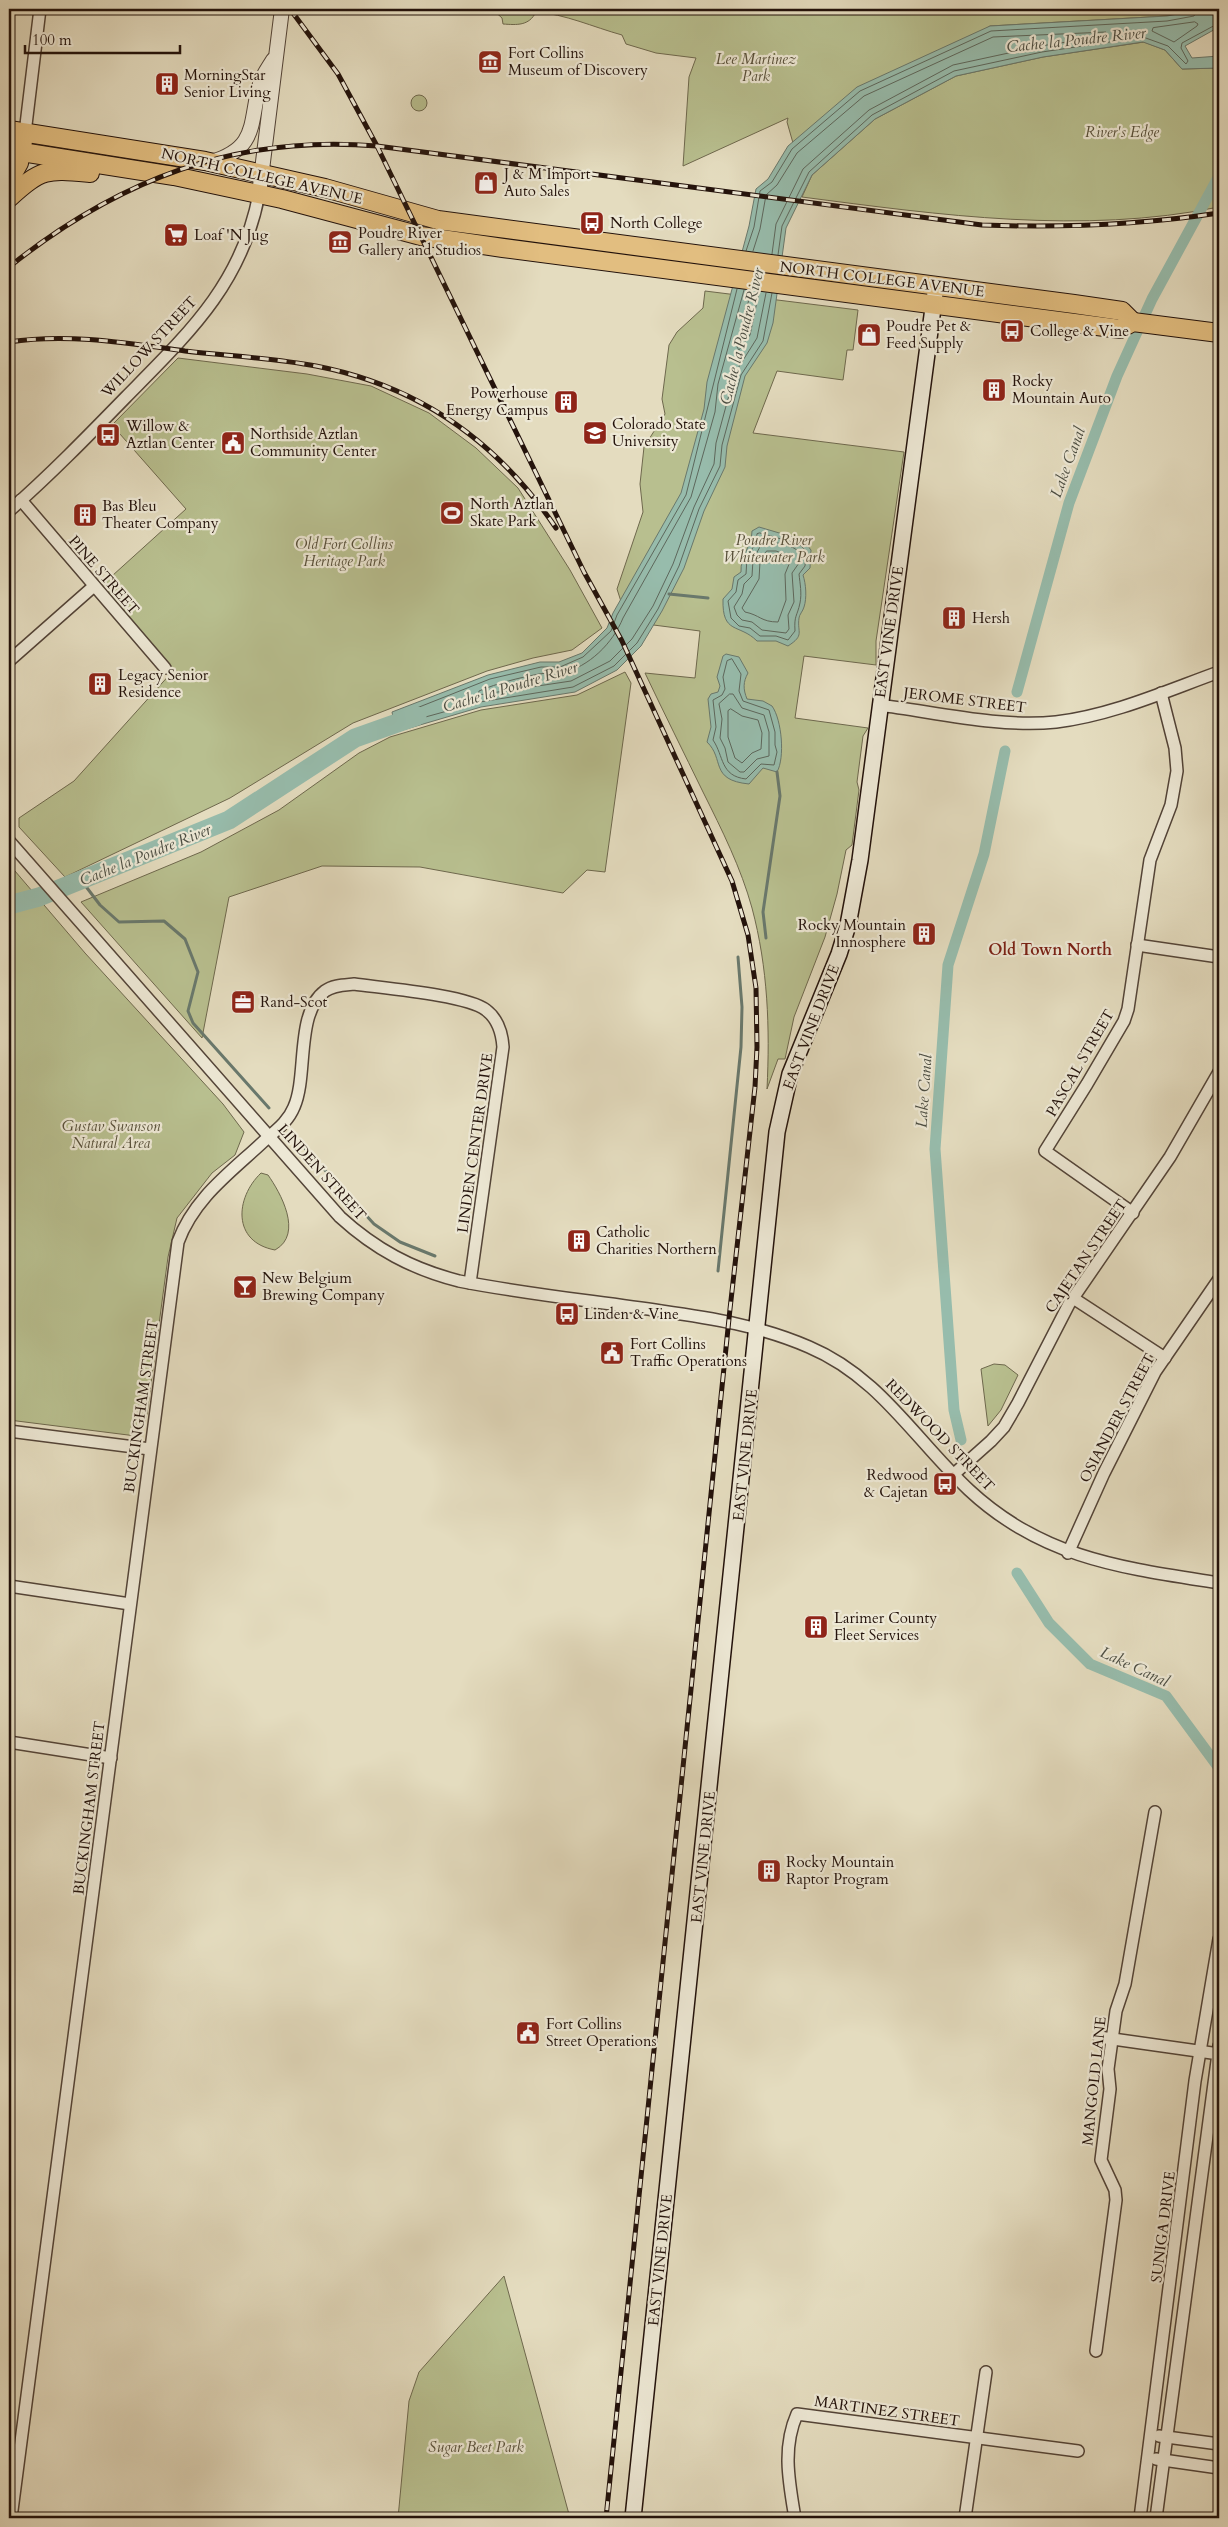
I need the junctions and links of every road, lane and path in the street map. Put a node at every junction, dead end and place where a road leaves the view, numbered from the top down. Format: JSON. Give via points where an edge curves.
{"nodes":[{"id":1,"x":40,"y":9,"type":"edge"},
{"id":2,"x":282,"y":9,"type":"edge"},
{"id":3,"x":277,"y":52,"type":"junction"},
{"id":4,"x":17,"y":131,"type":"edge"},
{"id":5,"x":15,"y":151,"type":"edge"},
{"id":6,"x":212,"y":162,"type":"junction"},
{"id":7,"x":130,"y":168,"type":"junction"},
{"id":8,"x":262,"y":173,"type":"junction"},
{"id":9,"x":9,"y":182,"type":"edge"},
{"id":10,"x":259,"y":194,"type":"junction"},
{"id":11,"x":9,"y":198,"type":"edge"},
{"id":12,"x":936,"y":285,"type":"junction"},
{"id":13,"x":933,"y":304,"type":"junction"},
{"id":14,"x":1133,"y":322,"type":"junction"},
{"id":15,"x":1219,"y":333,"type":"edge"},
{"id":16,"x":21,"y":500,"type":"junction"},
{"id":17,"x":9,"y":511,"type":"edge"},
{"id":18,"x":94,"y":586,"type":"junction"},
{"id":19,"x":9,"y":661,"type":"edge"},
{"id":20,"x":165,"y":668,"type":"dead end"},
{"id":21,"x":1219,"y":672,"type":"edge"},
{"id":22,"x":1162,"y":693,"type":"junction"},
{"id":23,"x":879,"y":705,"type":"junction"},
{"id":24,"x":9,"y":841,"type":"edge"},
{"id":25,"x":1137,"y":946,"type":"junction"},
{"id":26,"x":1219,"y":956,"type":"edge"},
{"id":27,"x":1219,"y":1072,"type":"edge"},
{"id":28,"x":269,"y":1136,"type":"junction"},
{"id":29,"x":1132,"y":1213,"type":"junction"},
{"id":30,"x":1219,"y":1279,"type":"edge"},
{"id":31,"x":470,"y":1283,"type":"junction"},
{"id":32,"x":1073,"y":1298,"type":"junction"},
{"id":33,"x":758,"y":1329,"type":"junction"},
{"id":34,"x":1165,"y":1358,"type":"junction"},
{"id":35,"x":9,"y":1431,"type":"edge"},
{"id":36,"x":150,"y":1449,"type":"junction"},
{"id":37,"x":954,"y":1474,"type":"junction"},
{"id":38,"x":1068,"y":1552,"type":"junction"},
{"id":39,"x":1219,"y":1583,"type":"edge"},
{"id":40,"x":9,"y":1586,"type":"edge"},
{"id":41,"x":130,"y":1604,"type":"junction"},
{"id":42,"x":9,"y":1742,"type":"edge"},
{"id":43,"x":111,"y":1758,"type":"junction"},
{"id":44,"x":1155,"y":1812,"type":"dead end"},
{"id":45,"x":1219,"y":1940,"type":"edge"},
{"id":46,"x":1099,"y":2037,"type":"dead end"},
{"id":47,"x":1112,"y":2039,"type":"junction"},
{"id":48,"x":1200,"y":2052,"type":"junction"},
{"id":49,"x":1219,"y":2052,"type":"edge"},
{"id":50,"x":1096,"y":2351,"type":"dead end"},
{"id":51,"x":986,"y":2372,"type":"dead end"},
{"id":52,"x":1152,"y":2435,"type":"junction"},
{"id":53,"x":1166,"y":2437,"type":"junction"},
{"id":54,"x":976,"y":2439,"type":"junction"},
{"id":55,"x":1219,"y":2444,"type":"edge"},
{"id":56,"x":1078,"y":2451,"type":"dead end"},
{"id":57,"x":1149,"y":2458,"type":"junction"},
{"id":58,"x":1163,"y":2460,"type":"junction"},
{"id":59,"x":1219,"y":2468,"type":"edge"},
{"id":60,"x":11,"y":2518,"type":"edge"},
{"id":61,"x":632,"y":2518,"type":"edge"},
{"id":62,"x":795,"y":2518,"type":"edge"},
{"id":63,"x":965,"y":2518,"type":"edge"},
{"id":64,"x":1140,"y":2518,"type":"edge"},
{"id":65,"x":1156,"y":2518,"type":"edge"}],
"edges":[{"from":1,"to":4,"type":"street"},
{"from":2,"to":3,"type":"street","name":"WILLOW STREET"},
{"from":3,"to":6,"type":"street","via":[[260,83],[249,137],[233,154]]},
{"from":3,"to":8,"type":"street","name":"WILLOW STREET"},
{"from":4,"to":5,"type":"highway"},
{"from":4,"to":6,"type":"highway","name":"NORTH COLLEGE AVENUE"},
{"from":5,"to":7,"type":"highway","name":"NORTH COLLEGE AVENUE"},
{"from":5,"to":9,"type":"highway","via":[[17,170]]},
{"from":6,"to":8,"type":"highway","name":"NORTH COLLEGE AVENUE"},
{"from":7,"to":10,"type":"highway","name":"NORTH COLLEGE AVENUE"},
{"from":7,"to":11,"type":"highway","via":[[96,174],[46,171],[26,181]]},
{"from":8,"to":10,"type":"street","name":"WILLOW STREET"},
{"from":8,"to":12,"type":"highway","name":"NORTH COLLEGE AVENUE","via":[[438,220]]},
{"from":10,"to":13,"type":"highway","name":"NORTH COLLEGE AVENUE","via":[[421,236]]},
{"from":10,"to":16,"type":"street","name":"WILLOW STREET","via":[[245,247],[211,304],[104,421]]},
{"from":12,"to":13,"type":"main road","name":"EAST VINE DRIVE"},
{"from":12,"to":14,"type":"highway","name":"NORTH COLLEGE AVENUE","via":[[1122,311]]},
{"from":13,"to":14,"type":"highway","name":"NORTH COLLEGE AVENUE","via":[[1120,329]]},
{"from":13,"to":23,"type":"main road","name":"EAST VINE DRIVE"},
{"from":14,"to":15,"type":"highway","name":"NORTH COLLEGE AVENUE"},
{"from":16,"to":17,"type":"street","name":"WILLOW STREET"},
{"from":16,"to":18,"type":"street","name":"PINE STREET"},
{"from":18,"to":19,"type":"street"},
{"from":18,"to":20,"type":"street","name":"PINE STREET"},
{"from":21,"to":22,"type":"street","name":"JEROME STREET"},
{"from":22,"to":23,"type":"street","name":"JEROME STREET","via":[[1106,713],[1055,722],[1000,721]]},
{"from":22,"to":25,"type":"street","name":"PASCAL STREET","via":[[1177,771],[1170,805],[1150,860]]},
{"from":23,"to":33,"type":"main road","name":"EAST VINE DRIVE","via":[[860,860],[848,925],[783,1098]]},
{"from":24,"to":28,"type":"street","name":"LINDEN STREET"},
{"from":25,"to":26,"type":"street"},
{"from":25,"to":29,"type":"street","name":"PASCAL STREET","via":[[1124,1021],[1045,1151]]},
{"from":27,"to":29,"type":"street","name":"CAJETAN STREET","via":[[1170,1157]]},
{"from":28,"to":31,"type":"street","name":"LINDEN STREET","via":[[340,1217],[372,1244],[419,1270]]},
{"from":28,"to":31,"type":"street","name":"LINDEN CENTER DRIVE","via":[[294,1109],[310,1012],[325,991],[354,984],[467,1000],[488,1011],[498,1025],[504,1047]]},
{"from":28,"to":36,"type":"street","name":"BUCKINGHAM STREET","via":[[200,1200],[184,1226],[175,1258]]},
{"from":29,"to":32,"type":"street","name":"CAJETAN STREET"},
{"from":30,"to":34,"type":"street","name":"OSIANDER STREET"},
{"from":31,"to":33,"type":"street","name":"LINDEN STREET","via":[[730,1321]]},
{"from":32,"to":34,"type":"street"},
{"from":32,"to":37,"type":"street","name":"CAJETAN STREET","via":[[1004,1427]]},
{"from":33,"to":37,"type":"street","name":"REDWOOD STREET","via":[[810,1347],[851,1370],[902,1416]]},
{"from":33,"to":61,"type":"main road","name":"EAST VINE DRIVE"},
{"from":34,"to":38,"type":"street","name":"OSIANDER STREET","via":[[1104,1473]]},
{"from":35,"to":36,"type":"street"},
{"from":36,"to":41,"type":"street","name":"BUCKINGHAM STREET"},
{"from":37,"to":38,"type":"street","name":"REDWOOD STREET","via":[[1010,1523]]},
{"from":38,"to":39,"type":"street","name":"REDWOOD STREET","via":[[1110,1564]]},
{"from":40,"to":41,"type":"street"},
{"from":41,"to":43,"type":"street","name":"BUCKINGHAM STREET"},
{"from":42,"to":43,"type":"street"},
{"from":43,"to":60,"type":"street","name":"BUCKINGHAM STREET"},
{"from":44,"to":47,"type":"street","name":"MANGOLD LANE","via":[[1125,1984],[1116,2011]]},
{"from":45,"to":48,"type":"street","name":"SUNIGA DRIVE"},
{"from":46,"to":47,"type":"street"},
{"from":47,"to":48,"type":"street"},
{"from":47,"to":50,"type":"street","name":"MANGOLD LANE","via":[[1108,2069],[1110,2090],[1101,2160],[1115,2190],[1116,2200]]},
{"from":48,"to":49,"type":"street"},
{"from":48,"to":52,"type":"street","name":"SUNIGA DRIVE"},
{"from":49,"to":53,"type":"street","name":"SUNIGA DRIVE"},
{"from":51,"to":54,"type":"street"},
{"from":52,"to":53,"type":"street"},
{"from":52,"to":57,"type":"street","name":"SUNIGA DRIVE"},
{"from":53,"to":55,"type":"street"},
{"from":53,"to":58,"type":"street","name":"SUNIGA DRIVE"},
{"from":54,"to":56,"type":"street","name":"MARTINEZ STREET"},
{"from":54,"to":62,"type":"street","name":"MARTINEZ STREET","via":[[797,2414],[790,2430],[787,2455]]},
{"from":54,"to":63,"type":"street"},
{"from":57,"to":58,"type":"street"},
{"from":57,"to":64,"type":"street","name":"SUNIGA DRIVE"},
{"from":58,"to":59,"type":"street"},
{"from":58,"to":65,"type":"street","name":"SUNIGA DRIVE"}]}
